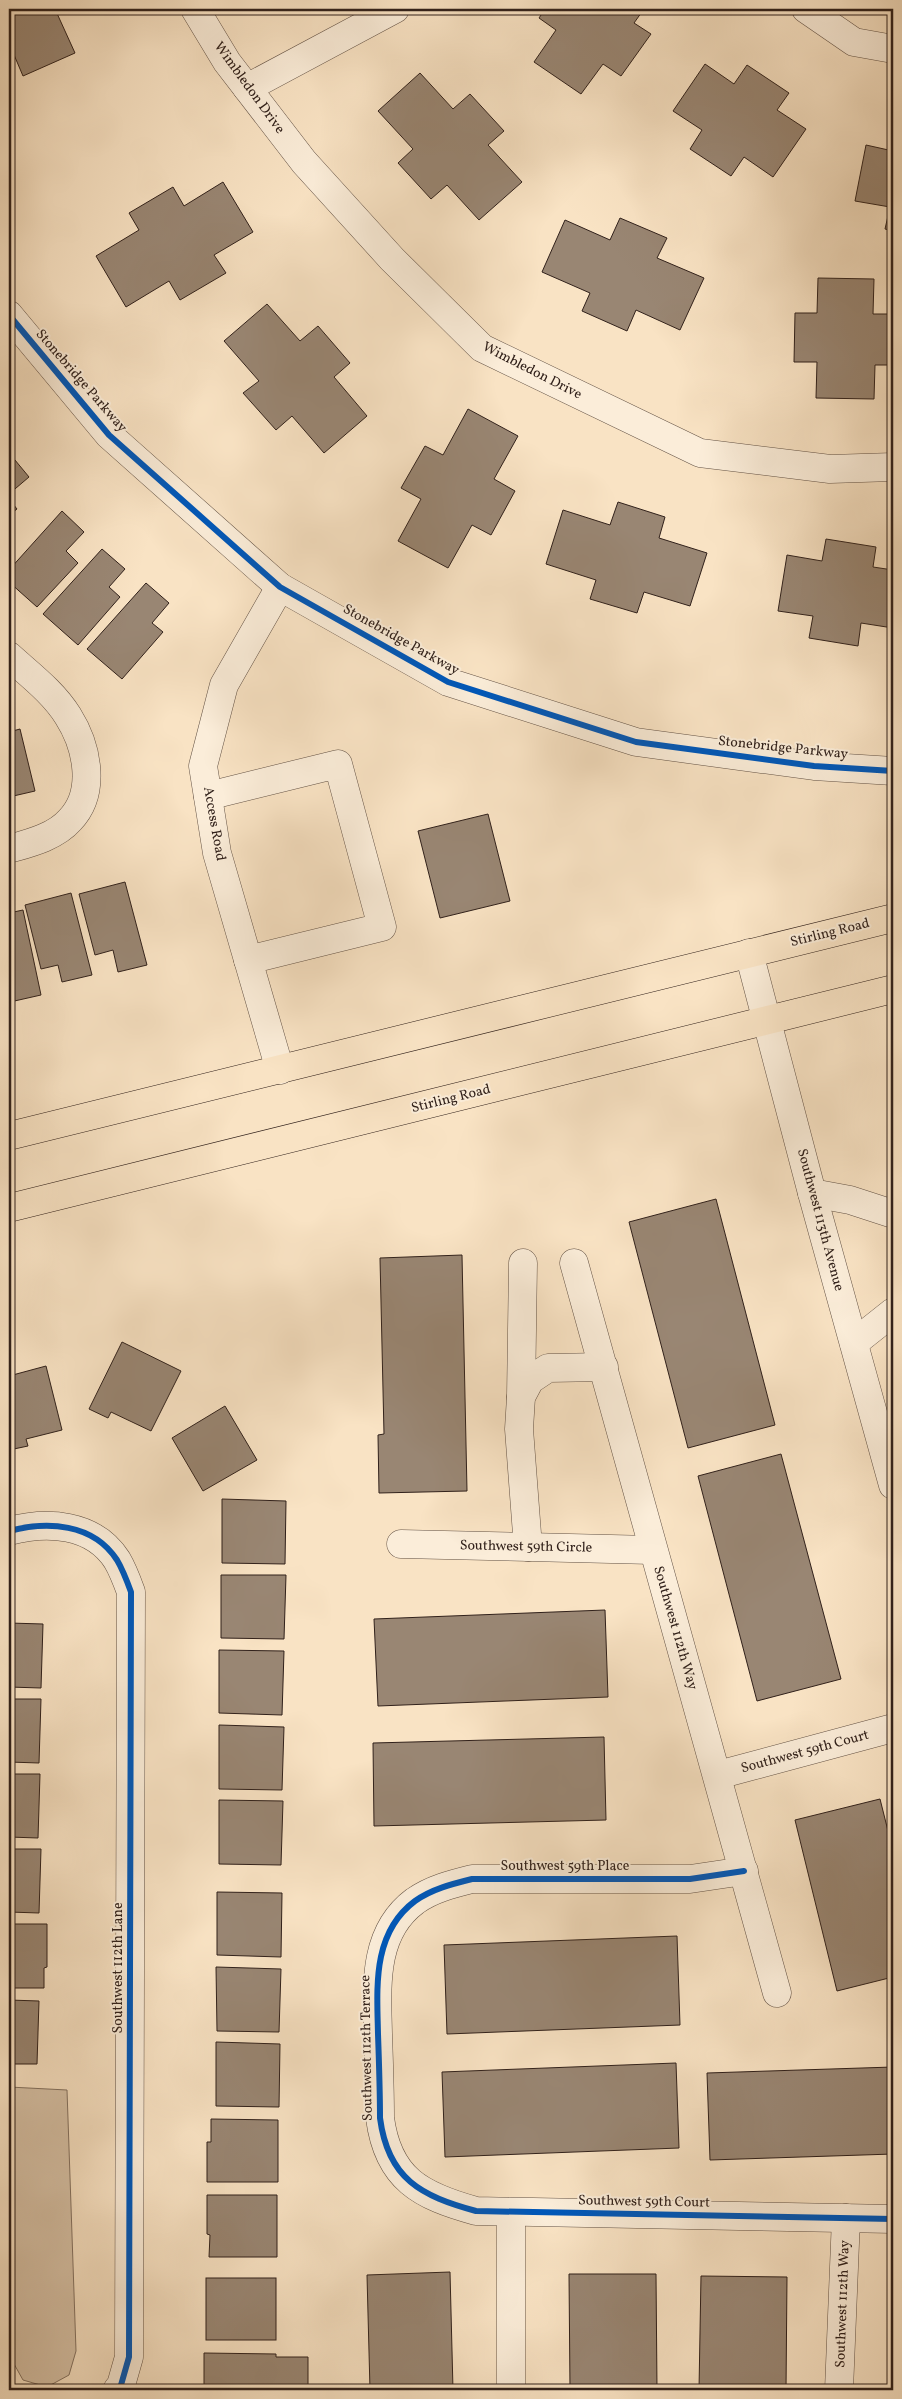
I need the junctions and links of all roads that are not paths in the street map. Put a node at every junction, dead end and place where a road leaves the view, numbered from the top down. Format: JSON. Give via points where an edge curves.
{"nodes":[{"id":1,"x":195,"y":9,"type":"edge"},
{"id":2,"x":395,"y":9,"type":"edge"},
{"id":3,"x":806,"y":9,"type":"edge"},
{"id":4,"x":893,"y":49,"type":"edge"},
{"id":5,"x":247,"y":88,"type":"junction"},
{"id":6,"x":9,"y":315,"type":"edge"},
{"id":7,"x":893,"y":467,"type":"edge"},
{"id":8,"x":280,"y":587,"type":"junction"},
{"id":9,"x":9,"y":656,"type":"edge"},
{"id":10,"x":893,"y":771,"type":"edge"},
{"id":11,"x":208,"y":796,"type":"junction"},
{"id":12,"x":9,"y":849,"type":"edge"},
{"id":13,"x":893,"y":918,"type":"edge"},
{"id":14,"x":749,"y":954,"type":"junction"},
{"id":15,"x":248,"y":960,"type":"junction"},
{"id":16,"x":893,"y":989,"type":"edge"},
{"id":17,"x":766,"y":1021,"type":"junction"},
{"id":18,"x":280,"y":1070,"type":"junction"},
{"id":19,"x":9,"y":1136,"type":"edge"},
{"id":20,"x":812,"y":1193,"type":"junction"},
{"id":21,"x":9,"y":1208,"type":"edge"},
{"id":22,"x":893,"y":1214,"type":"edge"},
{"id":23,"x":523,"y":1263,"type":"dead end"},
{"id":24,"x":574,"y":1263,"type":"dead end"},
{"id":25,"x":893,"y":1312,"type":"edge"},
{"id":26,"x":854,"y":1343,"type":"junction"},
{"id":27,"x":604,"y":1367,"type":"junction"},
{"id":28,"x":521,"y":1397,"type":"junction"},
{"id":29,"x":893,"y":1485,"type":"edge"},
{"id":30,"x":9,"y":1531,"type":"edge"},
{"id":31,"x":401,"y":1544,"type":"dead end"},
{"id":32,"x":528,"y":1547,"type":"junction"},
{"id":33,"x":652,"y":1550,"type":"junction"},
{"id":34,"x":893,"y":1728,"type":"edge"},
{"id":35,"x":718,"y":1775,"type":"junction"},
{"id":36,"x":744,"y":1871,"type":"junction"},
{"id":37,"x":398,"y":1918,"type":"joint"},
{"id":38,"x":777,"y":1993,"type":"dead end"},
{"id":39,"x":404,"y":2175,"type":"joint"},
{"id":40,"x":511,"y":2212,"type":"junction"},
{"id":41,"x":846,"y":2218,"type":"junction"},
{"id":42,"x":893,"y":2219,"type":"edge"},
{"id":43,"x":117,"y":2390,"type":"edge"},
{"id":44,"x":511,"y":2390,"type":"edge"},
{"id":45,"x":839,"y":2390,"type":"edge"}],
"edges":[{"from":1,"to":5,"type":"street","name":"Wimbledon Drive"},
{"from":2,"to":5,"type":"street"},
{"from":3,"to":4,"type":"street","via":[[854,42]]},
{"from":5,"to":7,"type":"street","name":"Wimbledon Drive","via":[[316,176],[392,259],[482,348],[700,453],[830,469]]},
{"from":6,"to":8,"type":"street","name":"Stonebridge Parkway","via":[[109,435]]},
{"from":8,"to":10,"type":"street","name":"Stonebridge Parkway","via":[[448,682],[636,742],[814,766]]},
{"from":8,"to":11,"type":"street","name":"Access Road","via":[[224,685],[203,766]]},
{"from":9,"to":12,"type":"street","via":[[48,691],[68,716],[81,742],[87,771],[84,797],[71,819],[54,833]]},
{"from":11,"to":15,"type":"street","name":"Access Road","via":[[218,853]]},
{"from":11,"to":15,"type":"street","via":[[338,764],[382,926]]},
{"from":13,"to":14,"type":"main road","name":"Stirling Road"},
{"from":14,"to":17,"type":"street","name":"Southwest 113th Avenue"},
{"from":14,"to":18,"type":"main road","name":"Stirling Road"},
{"from":15,"to":18,"type":"street","name":"Access Road"},
{"from":16,"to":17,"type":"main road","name":"Stirling Road"},
{"from":17,"to":20,"type":"street","name":"Southwest 113th Avenue"},
{"from":17,"to":21,"type":"main road","name":"Stirling Road"},
{"from":18,"to":19,"type":"main road","name":"Stirling Road"},
{"from":20,"to":22,"type":"street","via":[[850,1200]]},
{"from":20,"to":26,"type":"street","name":"Southwest 113th Avenue"},
{"from":23,"to":28,"type":"street"},
{"from":24,"to":27,"type":"street","name":"Southwest 112th Way"},
{"from":25,"to":26,"type":"street"},
{"from":26,"to":29,"type":"street","name":"Southwest 113th Avenue"},
{"from":27,"to":28,"type":"street","via":[[548,1368],[530,1380]]},
{"from":27,"to":33,"type":"street","name":"Southwest 112th Way"},
{"from":28,"to":32,"type":"street","via":[[519,1429]]},
{"from":30,"to":43,"type":"street","name":"Southwest 112th Lane","via":[[28,1526],[62,1526],[81,1531],[116,1559],[131,1592],[129,2357]]},
{"from":31,"to":32,"type":"street","name":"Southwest 59th Circle"},
{"from":32,"to":33,"type":"street","name":"Southwest 59th Circle"},
{"from":33,"to":35,"type":"street","name":"Southwest 112th Way"},
{"from":34,"to":35,"type":"street","name":"Southwest 59th Court"},
{"from":35,"to":36,"type":"street","name":"Southwest 112th Way"},
{"from":36,"to":37,"type":"street","name":"Southwest 59th Place","via":[[690,1878],[472,1879],[438,1888],[415,1901]]},
{"from":36,"to":38,"type":"street","name":"Southwest 112th Way"},
{"from":37,"to":39,"type":"street","name":"Southwest 112th Terrace","via":[[384,1944],[377,1972],[383,2140],[391,2160]]},
{"from":39,"to":40,"type":"street","name":"Southwest 59th Court","via":[[425,2193],[450,2204],[476,2211]]},
{"from":40,"to":41,"type":"street","name":"Southwest 59th Court"},
{"from":40,"to":44,"type":"street"},
{"from":41,"to":42,"type":"street","name":"Southwest 59th Court"},
{"from":41,"to":45,"type":"street","name":"Southwest 112th Way"}]}
